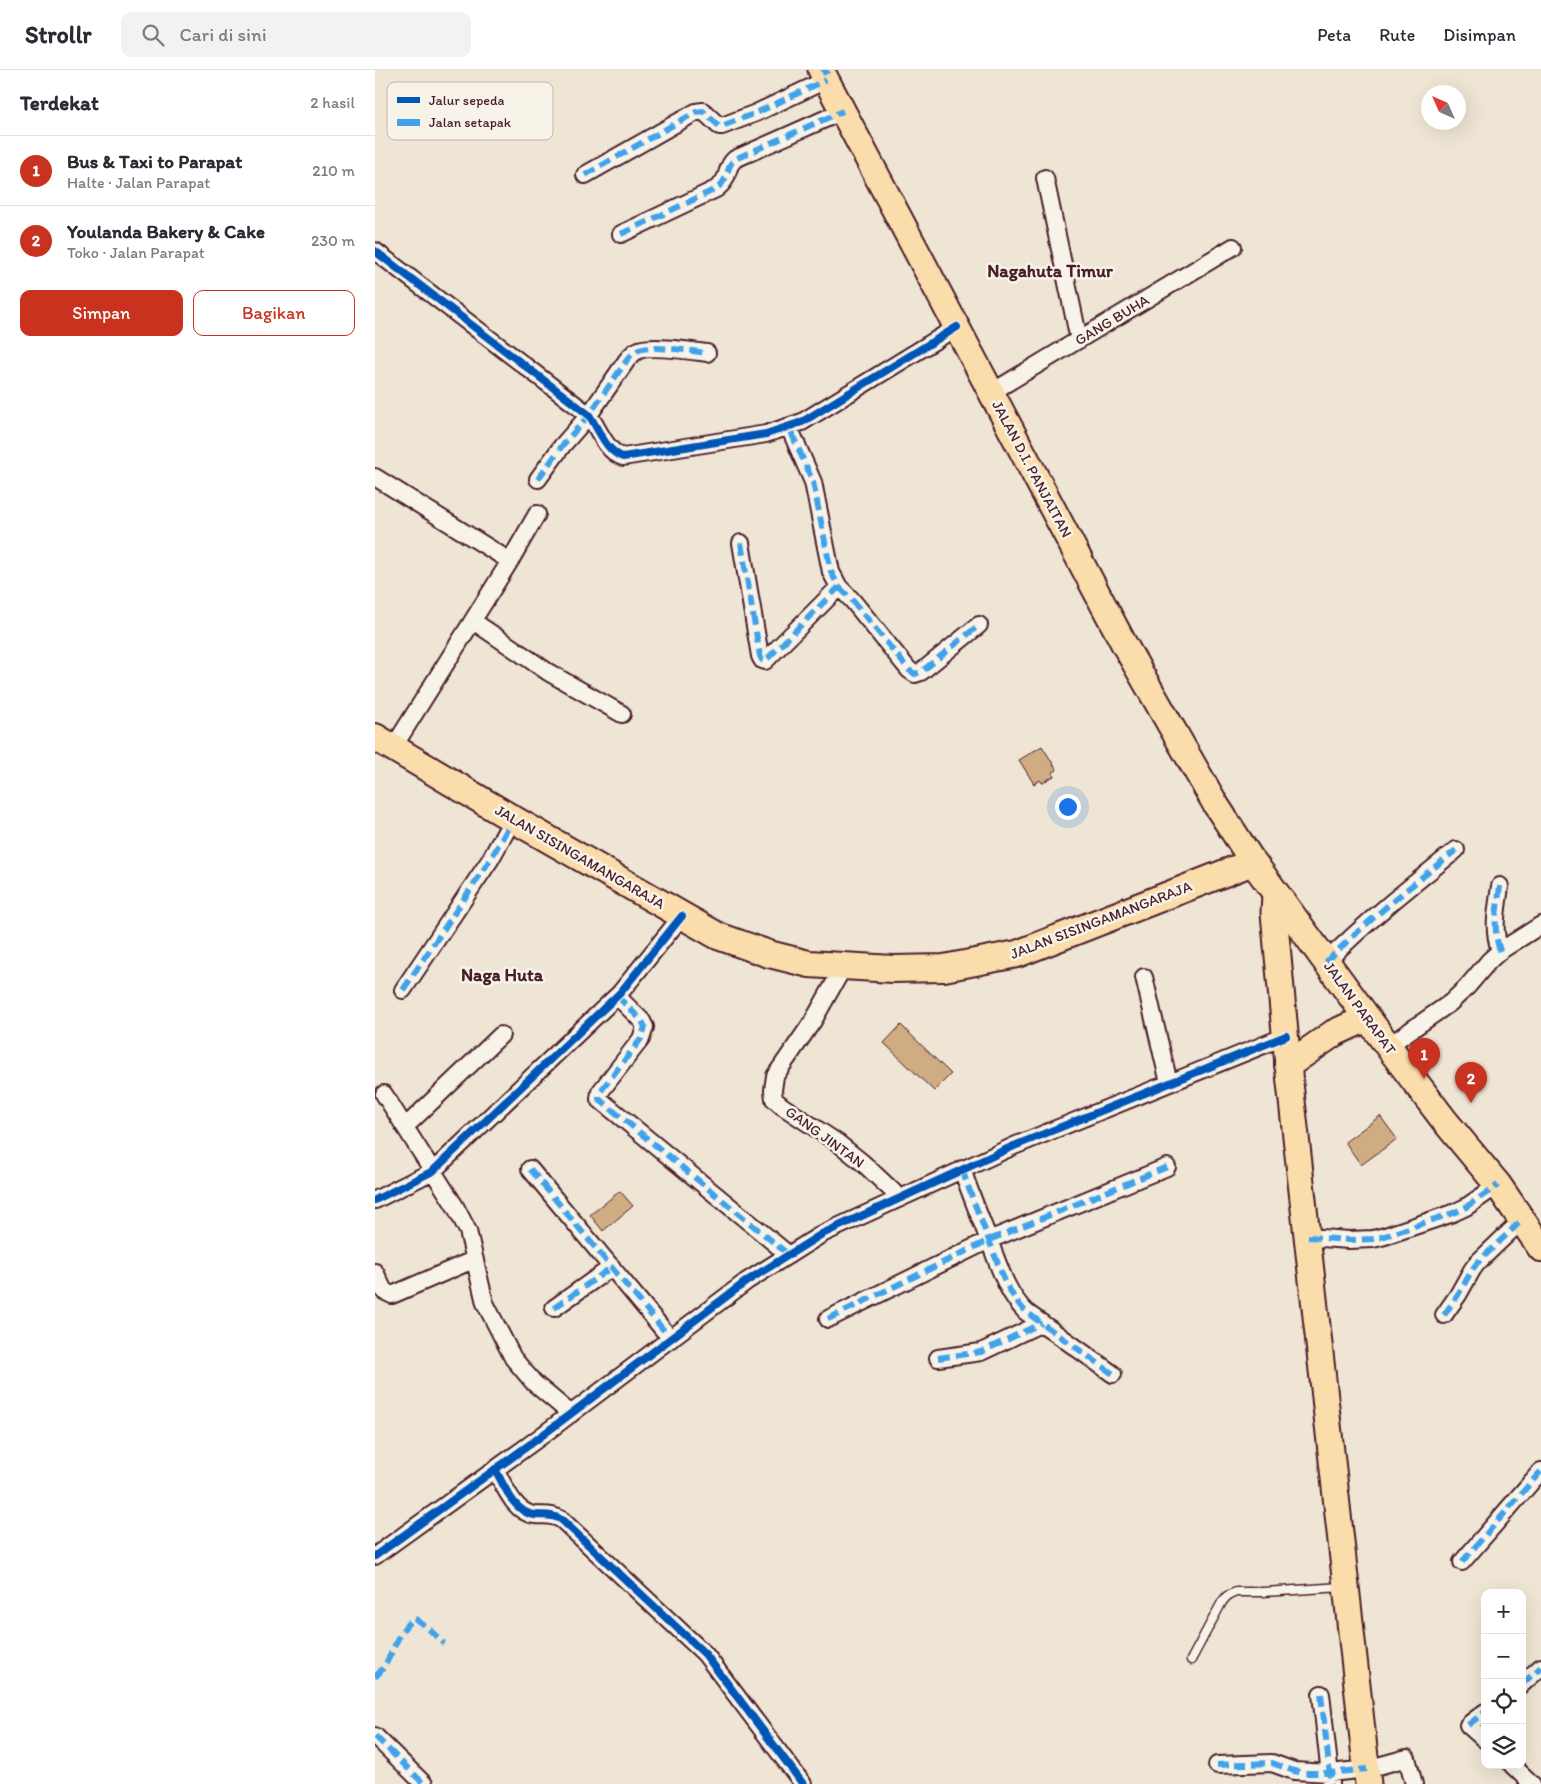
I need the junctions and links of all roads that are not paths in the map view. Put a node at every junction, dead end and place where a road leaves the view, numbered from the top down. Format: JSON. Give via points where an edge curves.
{"nodes":[{"id":1,"x":825,"y":73,"type":"edge"},
{"id":2,"x":843,"y":111,"type":"junction"},
{"id":3,"x":585,"y":175,"type":"dead end"},
{"id":4,"x":1045,"y":178,"type":"dead end"},
{"id":5,"x":621,"y":234,"type":"dead end"},
{"id":6,"x":1233,"y":248,"type":"dead end"},
{"id":7,"x":375,"y":250,"type":"edge"},
{"id":8,"x":957,"y":327,"type":"junction"},
{"id":9,"x":1079,"y":340,"type":"junction"},
{"id":10,"x":707,"y":352,"type":"dead end"},
{"id":11,"x":992,"y":392,"type":"junction"},
{"id":12,"x":589,"y":415,"type":"junction"},
{"id":13,"x":789,"y":427,"type":"junction"},
{"id":14,"x":375,"y":477,"type":"edge"},
{"id":15,"x":538,"y":479,"type":"dead end"},
{"id":16,"x":537,"y":514,"type":"dead end"},
{"id":17,"x":741,"y":542,"type":"dead end"},
{"id":18,"x":510,"y":561,"type":"junction"},
{"id":19,"x":839,"y":587,"type":"junction"},
{"id":20,"x":473,"y":621,"type":"junction"},
{"id":21,"x":979,"y":625,"type":"dead end"},
{"id":22,"x":623,"y":714,"type":"dead end"},
{"id":23,"x":384,"y":742,"type":"edge"},
{"id":24,"x":513,"y":818,"type":"junction"},
{"id":25,"x":1456,"y":850,"type":"dead end"},
{"id":26,"x":1253,"y":862,"type":"junction"},
{"id":27,"x":1500,"y":886,"type":"dead end"},
{"id":28,"x":1275,"y":894,"type":"junction"},
{"id":29,"x":682,"y":916,"type":"junction"},
{"id":30,"x":1540,"y":928,"type":"edge"},
{"id":31,"x":1500,"y":951,"type":"junction"},
{"id":32,"x":1327,"y":962,"type":"junction"},
{"id":33,"x":843,"y":966,"type":"junction"},
{"id":34,"x":1144,"y":977,"type":"dead end"},
{"id":35,"x":403,"y":990,"type":"dead end"},
{"id":36,"x":617,"y":996,"type":"junction"},
{"id":37,"x":1367,"y":1018,"type":"junction"},
{"id":38,"x":501,"y":1034,"type":"dead end"},
{"id":39,"x":1286,"y":1036,"type":"junction"},
{"id":40,"x":1388,"y":1046,"type":"junction"},
{"id":41,"x":1288,"y":1064,"type":"junction"},
{"id":42,"x":1169,"y":1083,"type":"junction"},
{"id":43,"x":384,"y":1094,"type":"dead end"},
{"id":44,"x":405,"y":1127,"type":"junction"},
{"id":45,"x":1167,"y":1167,"type":"dead end"},
{"id":46,"x":530,"y":1169,"type":"dead end"},
{"id":47,"x":962,"y":1169,"type":"junction"},
{"id":48,"x":433,"y":1172,"type":"junction"},
{"id":49,"x":1498,"y":1186,"type":"junction"},
{"id":50,"x":900,"y":1198,"type":"junction"},
{"id":51,"x":375,"y":1200,"type":"edge"},
{"id":52,"x":1522,"y":1220,"type":"junction"},
{"id":53,"x":1308,"y":1237,"type":"junction"},
{"id":54,"x":989,"y":1240,"type":"junction"},
{"id":55,"x":1541,"y":1248,"type":"edge"},
{"id":56,"x":789,"y":1255,"type":"junction"},
{"id":57,"x":473,"y":1260,"type":"junction"},
{"id":58,"x":612,"y":1267,"type":"junction"},
{"id":59,"x":375,"y":1272,"type":"edge"},
{"id":60,"x":554,"y":1308,"type":"dead end"},
{"id":61,"x":1444,"y":1315,"type":"dead end"},
{"id":62,"x":828,"y":1319,"type":"dead end"},
{"id":63,"x":1041,"y":1323,"type":"junction"},
{"id":64,"x":671,"y":1339,"type":"junction"},
{"id":65,"x":937,"y":1358,"type":"dead end"},
{"id":66,"x":1113,"y":1374,"type":"dead end"},
{"id":67,"x":571,"y":1414,"type":"junction"},
{"id":68,"x":495,"y":1469,"type":"junction"},
{"id":69,"x":1541,"y":1470,"type":"edge"},
{"id":70,"x":375,"y":1556,"type":"edge"},
{"id":71,"x":1462,"y":1562,"type":"dead end"},
{"id":72,"x":1347,"y":1586,"type":"junction"},
{"id":73,"x":1191,"y":1660,"type":"dead end"},
{"id":74,"x":1541,"y":1667,"type":"edge"},
{"id":75,"x":1526,"y":1680,"type":"edge"},
{"id":76,"x":1321,"y":1694,"type":"dead end"},
{"id":77,"x":1481,"y":1715,"type":"edge"},
{"id":78,"x":375,"y":1736,"type":"edge"},
{"id":79,"x":1481,"y":1736,"type":"edge"},
{"id":80,"x":1217,"y":1765,"type":"dead end"},
{"id":81,"x":1516,"y":1769,"type":"edge"},
{"id":82,"x":1368,"y":1776,"type":"edge"},
{"id":83,"x":1331,"y":1779,"type":"edge"},
{"id":84,"x":423,"y":1784,"type":"edge"},
{"id":85,"x":803,"y":1784,"type":"edge"},
{"id":86,"x":1414,"y":1784,"type":"edge"},
{"id":87,"x":1532,"y":1784,"type":"edge"}],
"edges":[{"from":1,"to":2,"type":"main road","name":"JALAN D.I. PANJAITAN"},
{"from":1,"to":3,"type":"street","via":[[756,113],[722,126],[703,111],[696,112]]},
{"from":2,"to":5,"type":"street","via":[[735,159],[726,180],[716,190]]},
{"from":2,"to":8,"type":"main road","name":"JALAN D.I. PANJAITAN"},
{"from":4,"to":9,"type":"street"},
{"from":6,"to":9,"type":"street","name":"GANG BUHA"},
{"from":7,"to":12,"type":"street"},
{"from":8,"to":11,"type":"main road","name":"JALAN D.I. PANJAITAN"},
{"from":8,"to":13,"type":"street"},
{"from":9,"to":11,"type":"street","name":"GANG BUHA"},
{"from":10,"to":12,"type":"street","via":[[640,350],[627,360]]},
{"from":11,"to":26,"type":"main road","name":"JALAN D.I. PANJAITAN","via":[[1125,644],[1216,805]]},
{"from":12,"to":13,"type":"street","via":[[609,447],[623,457],[766,434]]},
{"from":12,"to":15,"type":"street"},
{"from":13,"to":19,"type":"street","via":[[813,482],[831,572]]},
{"from":14,"to":18,"type":"street"},
{"from":16,"to":18,"type":"street"},
{"from":17,"to":19,"type":"street","via":[[762,660],[768,659]]},
{"from":18,"to":20,"type":"street"},
{"from":19,"to":21,"type":"street","via":[[915,674]]},
{"from":20,"to":22,"type":"street","via":[[548,672]]},
{"from":20,"to":23,"type":"street"},
{"from":23,"to":24,"type":"highway","name":"JALAN SISINGAMANGARAJA"},
{"from":24,"to":29,"type":"highway","name":"JALAN SISINGAMANGARAJA"},
{"from":24,"to":35,"type":"street","via":[[490,860]]},
{"from":25,"to":32,"type":"street","via":[[1383,908]]},
{"from":26,"to":28,"type":"highway","name":"JALAN PARAPAT"},
{"from":26,"to":33,"type":"highway","name":"JALAN SISINGAMANGARAJA","via":[[1017,954],[944,968]]},
{"from":27,"to":31,"type":"street","via":[[1495,929]]},
{"from":28,"to":32,"type":"highway","name":"JALAN PARAPAT"},
{"from":28,"to":39,"type":"main road"},
{"from":29,"to":33,"type":"highway","name":"JALAN SISINGAMANGARAJA","via":[[718,936],[769,954],[809,964]]},
{"from":29,"to":36,"type":"street"},
{"from":30,"to":31,"type":"street"},
{"from":31,"to":40,"type":"street","via":[[1450,1002]]},
{"from":32,"to":37,"type":"highway","name":"JALAN PARAPAT"},
{"from":33,"to":50,"type":"street","name":"GANG JINTAN","via":[[813,1021],[775,1076],[774,1099],[838,1143]]},
{"from":34,"to":42,"type":"street"},
{"from":36,"to":48,"type":"street"},
{"from":36,"to":56,"type":"street","via":[[645,1027],[641,1039],[600,1092],[599,1099]]},
{"from":37,"to":40,"type":"highway","name":"JALAN PARAPAT"},
{"from":37,"to":41,"type":"highway","via":[[1334,1033]]},
{"from":38,"to":44,"type":"street"},
{"from":39,"to":41,"type":"main road"},
{"from":39,"to":42,"type":"street"},
{"from":40,"to":49,"type":"highway","name":"JALAN PARAPAT"},
{"from":41,"to":53,"type":"main road"},
{"from":42,"to":47,"type":"street"},
{"from":43,"to":44,"type":"street"},
{"from":44,"to":48,"type":"street"},
{"from":45,"to":54,"type":"street"},
{"from":46,"to":58,"type":"street"},
{"from":47,"to":50,"type":"street"},
{"from":47,"to":54,"type":"street"},
{"from":48,"to":51,"type":"street"},
{"from":48,"to":57,"type":"street","via":[[468,1231]]},
{"from":49,"to":52,"type":"highway","name":"JALAN PARAPAT"},
{"from":49,"to":53,"type":"street","via":[[1467,1207],[1385,1236],[1349,1240]]},
{"from":50,"to":56,"type":"street","via":[[822,1234]]},
{"from":52,"to":55,"type":"highway","name":"JALAN PARAPAT"},
{"from":52,"to":61,"type":"street","via":[[1471,1270],[1459,1295]]},
{"from":53,"to":72,"type":"main road"},
{"from":54,"to":62,"type":"street"},
{"from":54,"to":63,"type":"street","via":[[1016,1302]]},
{"from":56,"to":64,"type":"street","via":[[747,1281]]},
{"from":57,"to":59,"type":"street","via":[[392,1295],[384,1290]]},
{"from":57,"to":67,"type":"street","via":[[485,1303],[513,1358],[534,1382]]},
{"from":58,"to":60,"type":"street"},
{"from":58,"to":64,"type":"street"},
{"from":63,"to":65,"type":"street","via":[[981,1352]]},
{"from":63,"to":66,"type":"street"},
{"from":64,"to":67,"type":"street"},
{"from":67,"to":68,"type":"street"},
{"from":68,"to":70,"type":"street"},
{"from":68,"to":85,"type":"street","via":[[513,1500],[522,1508],[529,1514],[551,1515],[562,1520],[705,1654]]},
{"from":69,"to":71,"type":"street"},
{"from":72,"to":73,"type":"lane","via":[[1236,1592],[1227,1596]]},
{"from":72,"to":82,"type":"main road"},
{"from":74,"to":75,"type":"street"},
{"from":76,"to":83,"type":"street"},
{"from":77,"to":79,"type":"street","via":[[1468,1724]]},
{"from":78,"to":84,"type":"street"},
{"from":80,"to":83,"type":"street","via":[[1271,1763]]},
{"from":81,"to":87,"type":"street"},
{"from":82,"to":83,"type":"street"},
{"from":82,"to":86,"type":"street","via":[[1407,1758]]}]}
